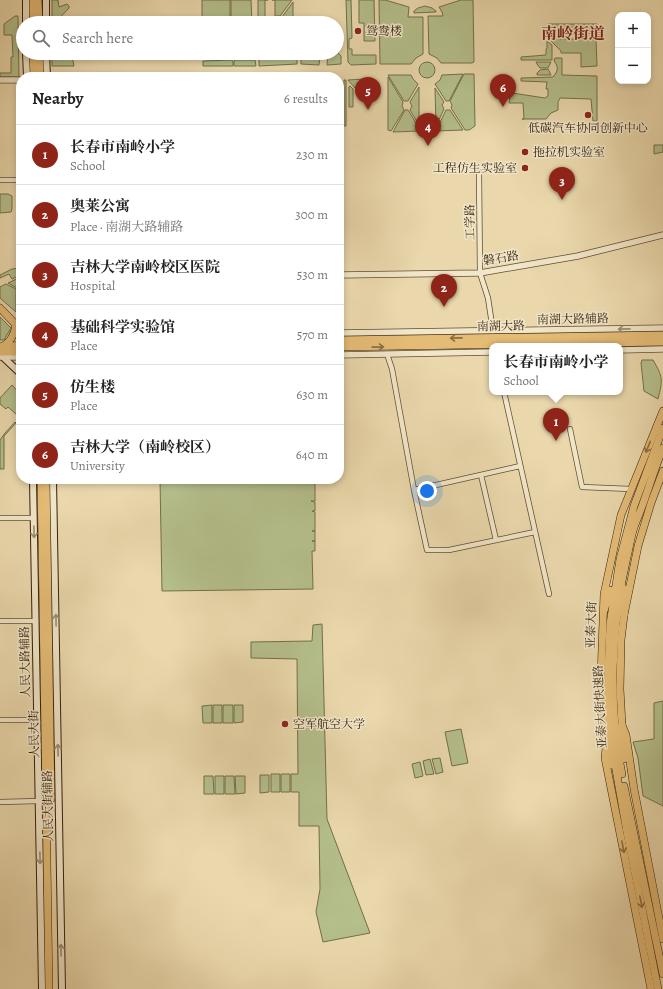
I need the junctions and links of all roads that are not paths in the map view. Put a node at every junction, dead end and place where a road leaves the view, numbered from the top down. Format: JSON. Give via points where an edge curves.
{"nodes":[{"id":1,"x":26,"y":0,"type":"edge"},
{"id":2,"x":33,"y":0,"type":"edge"},
{"id":3,"x":38,"y":0,"type":"edge"},
{"id":4,"x":46,"y":0,"type":"edge"},
{"id":5,"x":26,"y":16,"type":"edge"},
{"id":6,"x":33,"y":16,"type":"edge"},
{"id":7,"x":39,"y":16,"type":"edge"},
{"id":8,"x":46,"y":16,"type":"edge"},
{"id":9,"x":26,"y":60,"type":"edge"},
{"id":10,"x":34,"y":60,"type":"edge"},
{"id":11,"x":39,"y":60,"type":"edge"},
{"id":12,"x":46,"y":60,"type":"edge"},
{"id":13,"x":27,"y":72,"type":"edge"},
{"id":14,"x":34,"y":72,"type":"edge"},
{"id":15,"x":40,"y":72,"type":"edge"},
{"id":16,"x":47,"y":72,"type":"edge"},
{"id":17,"x":0,"y":80,"type":"edge"},
{"id":18,"x":16,"y":80,"type":"edge"},
{"id":19,"x":479,"y":172,"type":"dead end"},
{"id":20,"x":0,"y":180,"type":"edge"},
{"id":21,"x":16,"y":180,"type":"edge"},
{"id":22,"x":663,"y":235,"type":"edge"},
{"id":23,"x":480,"y":273,"type":"junction"},
{"id":24,"x":344,"y":275,"type":"edge"},
{"id":25,"x":0,"y":304,"type":"edge"},
{"id":26,"x":0,"y":308,"type":"edge"},
{"id":27,"x":16,"y":322,"type":"edge"},
{"id":28,"x":16,"y":322,"type":"edge"},
{"id":29,"x":663,"y":328,"type":"edge"},
{"id":30,"x":16,"y":330,"type":"edge"},
{"id":31,"x":493,"y":331,"type":"junction"},
{"id":32,"x":344,"y":333,"type":"edge"},
{"id":33,"x":663,"y":335,"type":"edge"},
{"id":34,"x":344,"y":340,"type":"edge"},
{"id":35,"x":663,"y":342,"type":"edge"},
{"id":36,"x":598,"y":343,"type":"edge"},
{"id":37,"x":16,"y":345,"type":"edge"},
{"id":38,"x":489,"y":345,"type":"edge"},
{"id":39,"x":0,"y":347,"type":"edge"},
{"id":40,"x":344,"y":347,"type":"edge"},
{"id":41,"x":663,"y":349,"type":"edge"},
{"id":42,"x":623,"y":350,"type":"edge"},
{"id":43,"x":489,"y":352,"type":"edge"},
{"id":44,"x":16,"y":353,"type":"edge"},
{"id":45,"x":386,"y":354,"type":"junction"},
{"id":46,"x":1,"y":355,"type":"edge"},
{"id":47,"x":344,"y":355,"type":"edge"},
{"id":48,"x":16,"y":356,"type":"edge"},
{"id":49,"x":16,"y":369,"type":"edge"},
{"id":50,"x":505,"y":395,"type":"edge"},
{"id":51,"x":663,"y":411,"type":"edge"},
{"id":52,"x":663,"y":428,"type":"edge"},
{"id":53,"x":570,"y":429,"type":"dead end"},
{"id":54,"x":663,"y":448,"type":"edge"},
{"id":55,"x":520,"y":466,"type":"junction"},
{"id":56,"x":663,"y":471,"type":"edge"},
{"id":57,"x":482,"y":475,"type":"junction"},
{"id":58,"x":33,"y":484,"type":"edge"},
{"id":59,"x":41,"y":484,"type":"edge"},
{"id":60,"x":46,"y":484,"type":"edge"},
{"id":61,"x":53,"y":484,"type":"edge"},
{"id":62,"x":631,"y":489,"type":"junction"},
{"id":63,"x":414,"y":490,"type":"junction"},
{"id":64,"x":638,"y":507,"type":"junction"},
{"id":65,"x":0,"y":518,"type":"edge"},
{"id":66,"x":34,"y":518,"type":"junction"},
{"id":67,"x":630,"y":519,"type":"junction"},
{"id":68,"x":638,"y":519,"type":"junction"},
{"id":69,"x":535,"y":532,"type":"junction"},
{"id":70,"x":496,"y":540,"type":"junction"},
{"id":71,"x":549,"y":594,"type":"dead end"},
{"id":72,"x":604,"y":611,"type":"junction"},
{"id":73,"x":624,"y":615,"type":"junction"},
{"id":74,"x":0,"y":621,"type":"edge"},
{"id":75,"x":36,"y":621,"type":"junction"},
{"id":76,"x":0,"y":720,"type":"edge"},
{"id":77,"x":37,"y":720,"type":"junction"},
{"id":78,"x":622,"y":725,"type":"junction"},
{"id":79,"x":606,"y":748,"type":"junction"},
{"id":80,"x":39,"y":801,"type":"junction"},
{"id":81,"x":0,"y":802,"type":"edge"},
{"id":82,"x":632,"y":837,"type":"junction"},
{"id":83,"x":648,"y":919,"type":"junction"},
{"id":84,"x":662,"y":930,"type":"edge"},
{"id":85,"x":663,"y":939,"type":"edge"},
{"id":86,"x":663,"y":974,"type":"edge"},
{"id":87,"x":42,"y":989,"type":"edge"},
{"id":88,"x":49,"y":989,"type":"edge"},
{"id":89,"x":54,"y":989,"type":"edge"},
{"id":90,"x":62,"y":989,"type":"edge"},
{"id":91,"x":651,"y":989,"type":"edge"},
{"id":92,"x":658,"y":989,"type":"edge"}],
"edges":[{"from":1,"to":5,"type":"main road"},
{"from":2,"to":6,"type":"main road"},
{"from":3,"to":7,"type":"main road"},
{"from":4,"to":8,"type":"main road"},
{"from":9,"to":13,"type":"main road"},
{"from":10,"to":14,"type":"main road"},
{"from":11,"to":15,"type":"main road"},
{"from":12,"to":16,"type":"main road"},
{"from":17,"to":18,"type":"street"},
{"from":19,"to":23,"type":"street","name":"工学路"},
{"from":20,"to":21,"type":"street"},
{"from":22,"to":23,"type":"street","name":"磐石路","via":[[578,256]]},
{"from":23,"to":24,"type":"street","name":"磐石路"},
{"from":23,"to":31,"type":"street","name":"工学路","via":[[488,298]]},
{"from":25,"to":27,"type":"main road"},
{"from":26,"to":28,"type":"main road"},
{"from":29,"to":31,"type":"street","name":"南湖大路辅路","one_way":true},
{"from":30,"to":39,"type":"main road","via":[[9,342]]},
{"from":31,"to":32,"type":"street","name":"南湖大路辅路"},
{"from":33,"to":34,"type":"main road","name":"南湖大路","one_way":true},
{"from":36,"to":35,"type":"main road","name":"南湖大路","one_way":true},
{"from":37,"to":39,"type":"main road"},
{"from":40,"to":38,"type":"main road","name":"南湖大路","one_way":true},
{"from":41,"to":42,"type":"street"},
{"from":43,"to":45,"type":"street"},
{"from":44,"to":46,"type":"main road"},
{"from":45,"to":47,"type":"street"},
{"from":45,"to":63,"type":"street","via":[[392,369]]},
{"from":46,"to":48,"type":"street"},
{"from":46,"to":49,"type":"main road"},
{"from":50,"to":55,"type":"street"},
{"from":51,"to":62,"type":"main road","name":"亚泰大街","one_way":true},
{"from":52,"to":64,"type":"main road","name":"亚泰大街快速路"},
{"from":53,"to":62,"type":"street","via":[[582,487]]},
{"from":54,"to":64,"type":"main road","name":"亚泰大街快速路"},
{"from":55,"to":57,"type":"street"},
{"from":55,"to":69,"type":"street"},
{"from":56,"to":73,"type":"main road","via":[[638,546]]},
{"from":57,"to":63,"type":"street"},
{"from":57,"to":70,"type":"street"},
{"from":58,"to":66,"type":"main road","name":"人民大路辅路"},
{"from":59,"to":88,"type":"main road","name":"人民大街"},
{"from":60,"to":89,"type":"main road","name":"人民大街"},
{"from":90,"to":61,"type":"main road","name":"人民大街辅路","one_way":true},
{"from":62,"to":72,"type":"main road","name":"亚泰大街","via":[[621,514],[604,594]]},
{"from":63,"to":70,"type":"street","via":[[427,550],[449,550]]},
{"from":64,"to":67,"type":"main road","name":"亚泰大街快速路"},
{"from":64,"to":68,"type":"main road","name":"亚泰大街快速路"},
{"from":65,"to":66,"type":"street"},
{"from":66,"to":75,"type":"main road","name":"人民大路辅路","one_way":true},
{"from":67,"to":72,"type":"main road"},
{"from":67,"to":82,"type":"main road","name":"亚泰大街快速路","via":[[613,602],[609,635],[608,696],[612,747]]},
{"from":68,"to":73,"type":"main road","via":[[626,580]]},
{"from":68,"to":82,"type":"main road","name":"亚泰大街快速路","via":[[622,579],[614,667],[621,770]]},
{"from":69,"to":70,"type":"street"},
{"from":69,"to":71,"type":"street"},
{"from":72,"to":79,"type":"main road","name":"亚泰大街","via":[[601,677]]},
{"from":73,"to":78,"type":"main road","via":[[620,689]]},
{"from":74,"to":75,"type":"street"},
{"from":75,"to":77,"type":"main road","name":"人民大路辅路"},
{"from":76,"to":77,"type":"street"},
{"from":77,"to":80,"type":"main road","name":"人民大路辅路"},
{"from":78,"to":82,"type":"main road","via":[[625,768],[636,830]]},
{"from":78,"to":84,"type":"main road","via":[[626,735]]},
{"from":79,"to":82,"type":"main road","via":[[625,833]]},
{"from":79,"to":91,"type":"main road","name":"亚泰大街","one_way":true,"via":[[608,778]]},
{"from":80,"to":81,"type":"street"},
{"from":80,"to":87,"type":"main road","name":"人民大路辅路","one_way":true},
{"from":82,"to":83,"type":"main road","name":"亚泰大街快速路"},
{"from":83,"to":86,"type":"main road","name":"亚泰大街快速路"},
{"from":83,"to":92,"type":"main road","name":"亚泰大街快速路"},
{"from":84,"to":85,"type":"main road"}]}
